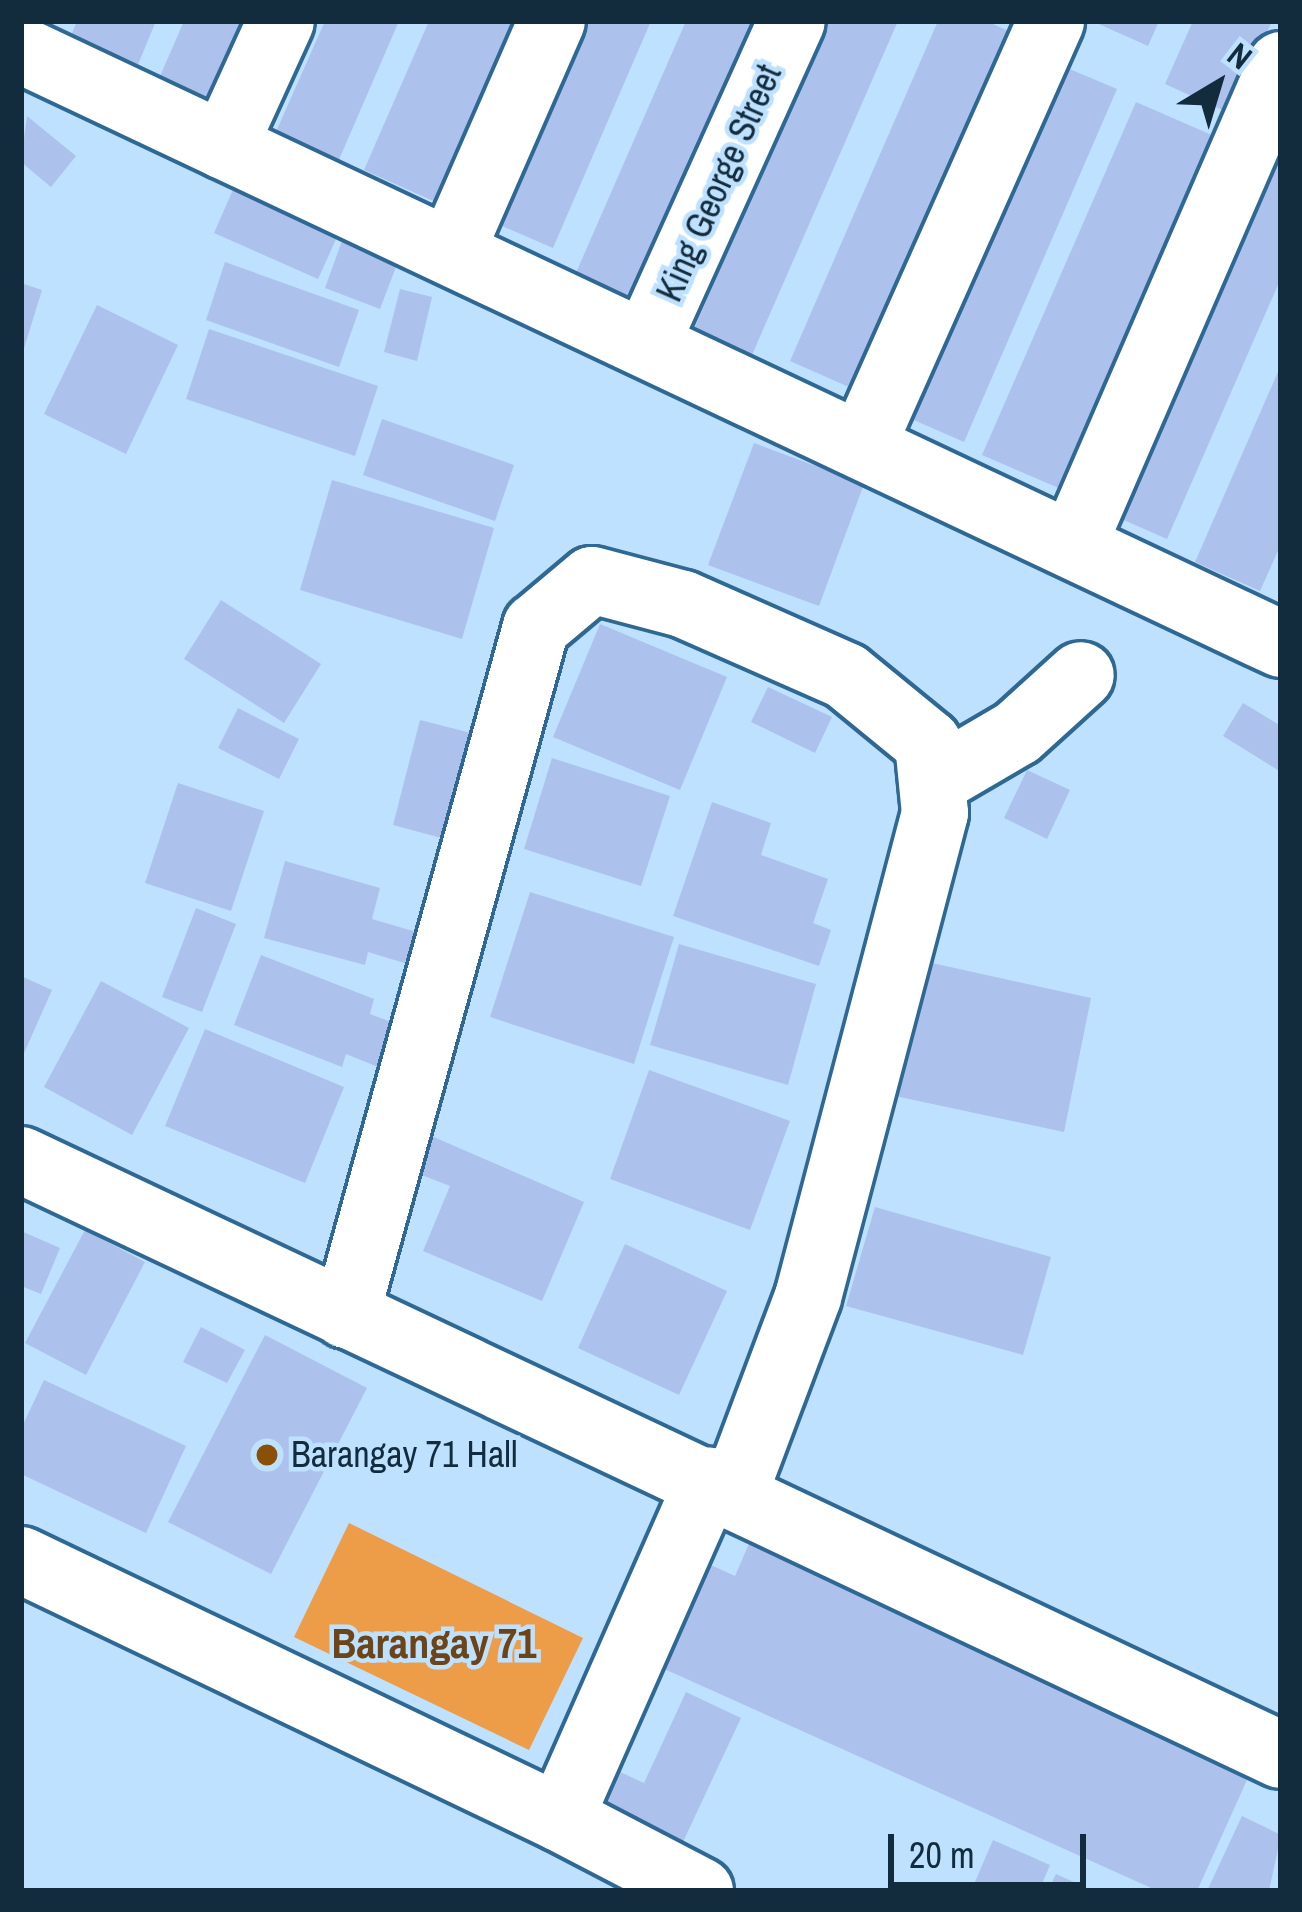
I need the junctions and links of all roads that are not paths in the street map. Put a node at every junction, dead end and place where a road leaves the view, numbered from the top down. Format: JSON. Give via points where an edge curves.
{"nodes":[{"id":1,"x":29,"y":21,"type":"edge"},
{"id":2,"x":281,"y":21,"type":"edge"},
{"id":3,"x":553,"y":21,"type":"edge"},
{"id":4,"x":792,"y":21,"type":"edge"},
{"id":5,"x":1051,"y":21,"type":"edge"},
{"id":6,"x":21,"y":38,"type":"edge"},
{"id":7,"x":21,"y":50,"type":"edge"},
{"id":8,"x":1281,"y":65,"type":"edge"},
{"id":9,"x":224,"y":146,"type":"junction"},
{"id":10,"x":451,"y":252,"type":"junction"},
{"id":11,"x":646,"y":344,"type":"junction"},
{"id":12,"x":862,"y":446,"type":"junction"},
{"id":13,"x":1073,"y":545,"type":"junction"},
{"id":14,"x":1274,"y":622,"type":"edge"},
{"id":15,"x":1081,"y":674,"type":"dead end"},
{"id":16,"x":932,"y":782,"type":"junction"},
{"id":17,"x":21,"y":1160,"type":"edge"},
{"id":18,"x":346,"y":1315,"type":"junction"},
{"id":19,"x":722,"y":1486,"type":"junction"},
{"id":20,"x":21,"y":1560,"type":"edge"},
{"id":21,"x":1281,"y":1755,"type":"edge"},
{"id":22,"x":560,"y":1818,"type":"junction"},
{"id":23,"x":700,"y":1891,"type":"edge"}],
"edges":[{"from":1,"to":6,"type":"street"},
{"from":2,"to":9,"type":"street"},
{"from":3,"to":10,"type":"street"},
{"from":4,"to":11,"type":"street","name":"King George Street"},
{"from":5,"to":12,"type":"street"},
{"from":7,"to":9,"type":"street"},
{"from":8,"to":13,"type":"street"},
{"from":9,"to":10,"type":"street"},
{"from":10,"to":11,"type":"street"},
{"from":11,"to":12,"type":"street"},
{"from":12,"to":13,"type":"street"},
{"from":13,"to":14,"type":"street"},
{"from":15,"to":16,"type":"street","via":[[1017,734]]},
{"from":16,"to":18,"type":"street","via":[[928,743],[846,676],[683,604],[592,580],[560,599],[536,627],[499,736]]},
{"from":16,"to":19,"type":"street","via":[[935,813],[808,1297]]},
{"from":17,"to":18,"type":"street"},
{"from":18,"to":19,"type":"street"},
{"from":19,"to":21,"type":"street"},
{"from":19,"to":22,"type":"street"},
{"from":20,"to":22,"type":"street"},
{"from":22,"to":23,"type":"street"}]}
